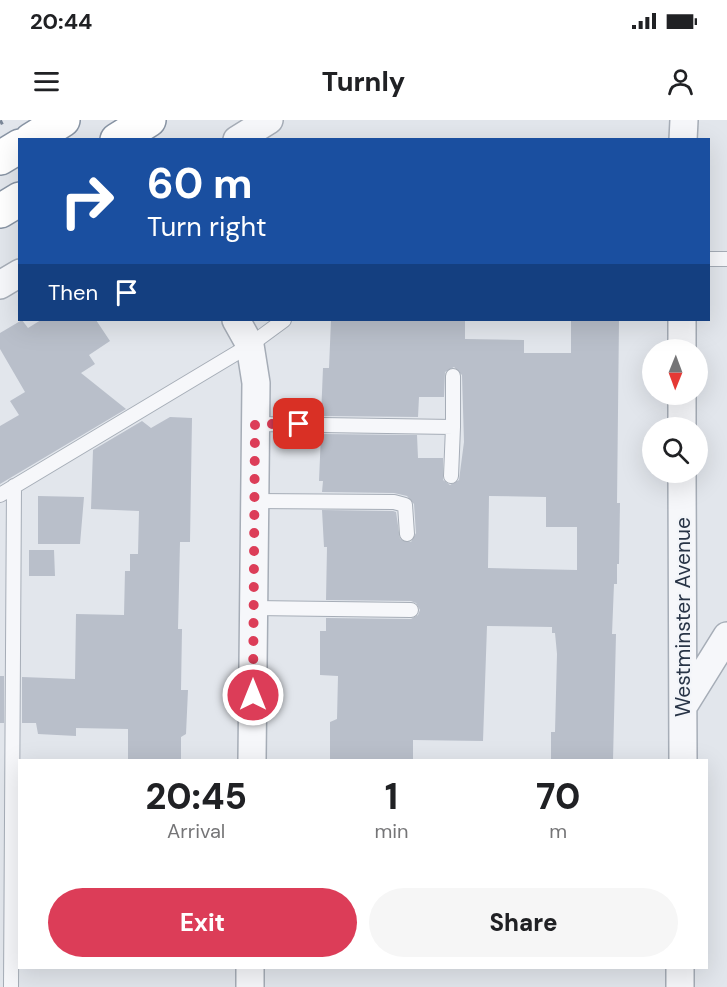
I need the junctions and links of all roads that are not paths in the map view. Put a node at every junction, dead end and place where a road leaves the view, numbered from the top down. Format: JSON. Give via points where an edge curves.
{"nodes":[{"id":1,"x":63,"y":120,"type":"edge"},
{"id":2,"x":149,"y":120,"type":"edge"},
{"id":3,"x":269,"y":120,"type":"edge"},
{"id":4,"x":684,"y":120,"type":"edge"},
{"id":5,"x":34,"y":138,"type":"edge"},
{"id":6,"x":120,"y":138,"type":"edge"},
{"id":7,"x":240,"y":138,"type":"edge"},
{"id":8,"x":683,"y":138,"type":"edge"},
{"id":9,"x":18,"y":147,"type":"edge"},
{"id":10,"x":0,"y":158,"type":"edge"},
{"id":11,"x":18,"y":200,"type":"edge"},
{"id":12,"x":0,"y":211,"type":"edge"},
{"id":13,"x":727,"y":259,"type":"edge"},
{"id":14,"x":710,"y":260,"type":"edge"},
{"id":15,"x":18,"y":274,"type":"edge"},
{"id":16,"x":0,"y":285,"type":"edge"},
{"id":17,"x":237,"y":321,"type":"edge"},
{"id":18,"x":283,"y":321,"type":"edge"},
{"id":19,"x":682,"y":321,"type":"edge"},
{"id":20,"x":682,"y":339,"type":"edge"},
{"id":21,"x":250,"y":345,"type":"junction"},
{"id":22,"x":453,"y":376,"type":"dead end"},
{"id":23,"x":255,"y":424,"type":"junction"},
{"id":24,"x":453,"y":427,"type":"junction"},
{"id":25,"x":451,"y":476,"type":"dead end"},
{"id":26,"x":682,"y":483,"type":"edge"},
{"id":27,"x":14,"y":486,"type":"junction"},
{"id":28,"x":0,"y":495,"type":"edge"},
{"id":29,"x":255,"y":501,"type":"junction"},
{"id":30,"x":407,"y":534,"type":"dead end"},
{"id":31,"x":254,"y":608,"type":"junction"},
{"id":32,"x":411,"y":610,"type":"dead end"},
{"id":33,"x":727,"y":636,"type":"edge"},
{"id":34,"x":684,"y":705,"type":"junction"},
{"id":35,"x":252,"y":759,"type":"edge"},
{"id":36,"x":683,"y":759,"type":"edge"},
{"id":37,"x":250,"y":969,"type":"edge"},
{"id":38,"x":681,"y":969,"type":"edge"},
{"id":39,"x":11,"y":987,"type":"edge"},
{"id":40,"x":250,"y":987,"type":"edge"},
{"id":41,"x":680,"y":987,"type":"edge"}],
"edges":[{"from":1,"to":5,"type":"highway"},
{"from":2,"to":6,"type":"highway"},
{"from":3,"to":7,"type":"street"},
{"from":4,"to":8,"type":"street"},
{"from":9,"to":10,"type":"highway"},
{"from":11,"to":12,"type":"highway"},
{"from":13,"to":14,"type":"lane"},
{"from":15,"to":16,"type":"street"},
{"from":17,"to":21,"type":"street"},
{"from":18,"to":21,"type":"lane"},
{"from":19,"to":20,"type":"street"},
{"from":21,"to":23,"type":"street","via":[[256,383]]},
{"from":21,"to":27,"type":"lane"},
{"from":22,"to":24,"type":"lane"},
{"from":23,"to":24,"type":"lane"},
{"from":23,"to":29,"type":"street"},
{"from":24,"to":25,"type":"lane"},
{"from":26,"to":34,"type":"street","name":"Westminster Avenue"},
{"from":27,"to":28,"type":"lane"},
{"from":27,"to":39,"type":"lane"},
{"from":29,"to":30,"type":"lane","via":[[394,502],[405,505]]},
{"from":29,"to":31,"type":"street"},
{"from":31,"to":32,"type":"lane"},
{"from":31,"to":35,"type":"street"},
{"from":33,"to":34,"type":"street"},
{"from":34,"to":36,"type":"street","name":"Westminster Avenue"},
{"from":37,"to":40,"type":"street"},
{"from":38,"to":41,"type":"street"}]}
